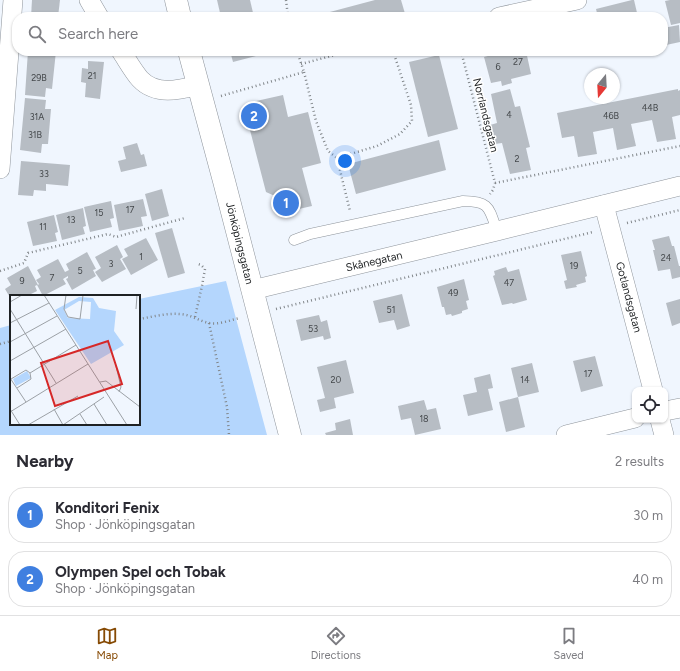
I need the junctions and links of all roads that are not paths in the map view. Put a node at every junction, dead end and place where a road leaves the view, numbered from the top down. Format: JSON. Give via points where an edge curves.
{"nodes":[{"id":1,"x":13,"y":0,"type":"edge"},
{"id":2,"x":88,"y":0,"type":"edge"},
{"id":3,"x":176,"y":0,"type":"edge"},
{"id":4,"x":577,"y":0,"type":"edge"},
{"id":5,"x":12,"y":12,"type":"edge"},
{"id":6,"x":96,"y":12,"type":"edge"},
{"id":7,"x":179,"y":12,"type":"edge"},
{"id":8,"x":522,"y":12,"type":"edge"},
{"id":9,"x":12,"y":13,"type":"edge"},
{"id":10,"x":124,"y":56,"type":"edge"},
{"id":11,"x":191,"y":56,"type":"edge"},
{"id":12,"x":201,"y":93,"type":"junction"},
{"id":13,"x":0,"y":169,"type":"edge"},
{"id":14,"x":680,"y":186,"type":"edge"},
{"id":15,"x":604,"y":205,"type":"junction"},
{"id":16,"x":497,"y":232,"type":"junction"},
{"id":17,"x":294,"y":240,"type":"dead end"},
{"id":18,"x":252,"y":290,"type":"junction"},
{"id":19,"x":652,"y":387,"type":"edge"},
{"id":20,"x":680,"y":408,"type":"edge"},
{"id":21,"x":668,"y":410,"type":"edge"},
{"id":22,"x":632,"y":419,"type":"edge"},
{"id":23,"x":661,"y":423,"type":"edge"},
{"id":24,"x":290,"y":435,"type":"edge"},
{"id":25,"x":566,"y":435,"type":"edge"},
{"id":26,"x":664,"y":435,"type":"edge"}],
"edges":[{"from":1,"to":5,"type":"street"},
{"from":2,"to":6,"type":"street"},
{"from":3,"to":7,"type":"street"},
{"from":4,"to":8,"type":"street"},
{"from":9,"to":13,"type":"street"},
{"from":10,"to":12,"type":"street","via":[[148,86],[163,90]]},
{"from":11,"to":12,"type":"street","name":"Jönköpingsgatan"},
{"from":12,"to":18,"type":"street","name":"Jönköpingsgatan"},
{"from":14,"to":15,"type":"street","name":"Skånegatan"},
{"from":15,"to":16,"type":"street","name":"Skånegatan"},
{"from":15,"to":19,"type":"street","name":"Gotlandsgatan"},
{"from":16,"to":17,"type":"lane","via":[[488,207],[478,202],[463,201],[310,234]]},
{"from":16,"to":18,"type":"street","name":"Skånegatan"},
{"from":18,"to":24,"type":"street","name":"Jönköpingsgatan"},
{"from":20,"to":21,"type":"street"},
{"from":22,"to":25,"type":"street"},
{"from":23,"to":26,"type":"street"}]}
